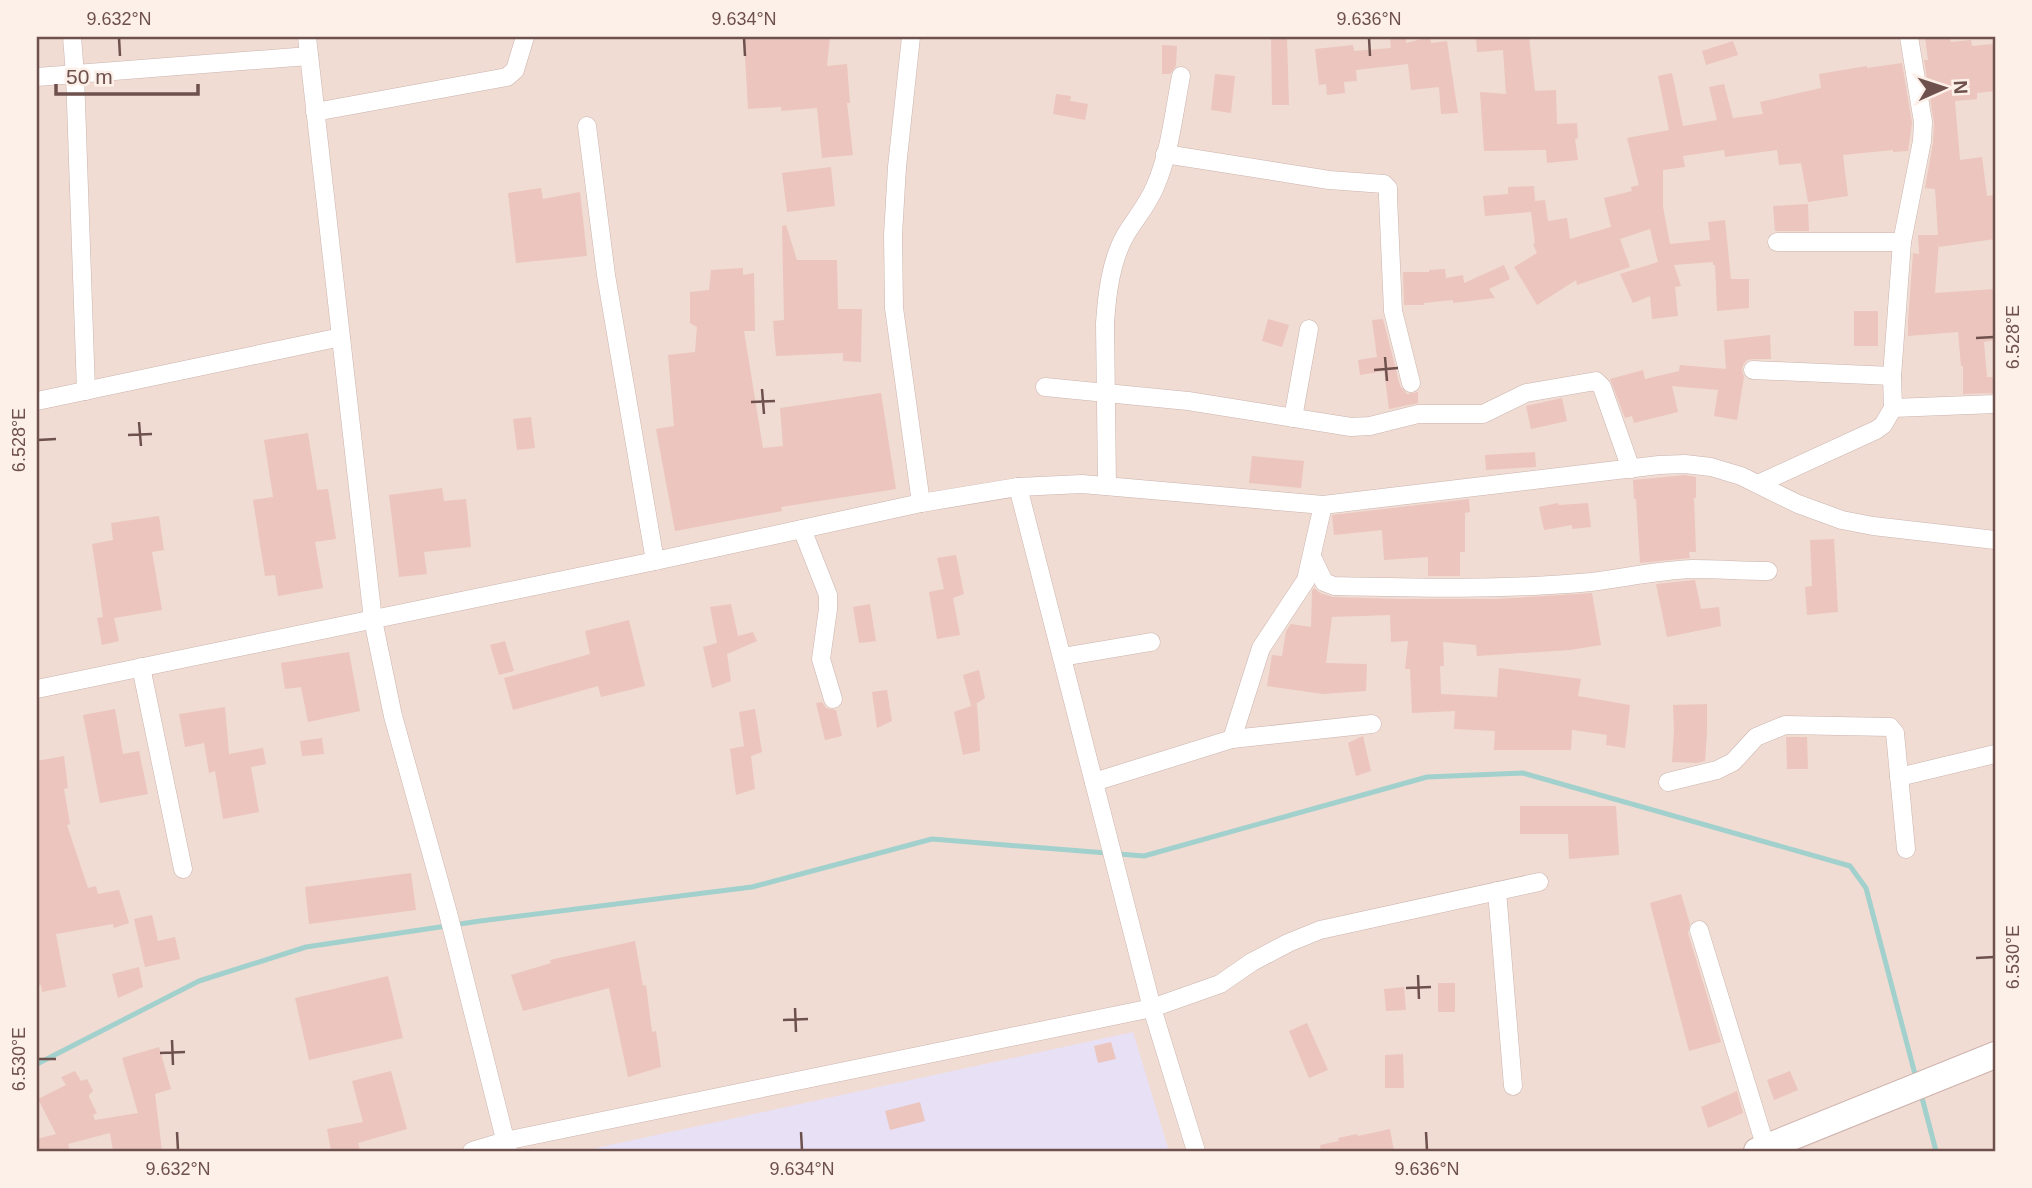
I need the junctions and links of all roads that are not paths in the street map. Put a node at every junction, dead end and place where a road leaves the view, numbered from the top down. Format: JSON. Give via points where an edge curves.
{"nodes":[{"id":1,"x":72,"y":37,"type":"edge"},
{"id":2,"x":307,"y":37,"type":"edge"},
{"id":3,"x":526,"y":37,"type":"edge"},
{"id":4,"x":1909,"y":37,"type":"edge"},
{"id":5,"x":911,"y":38,"type":"edge"},
{"id":6,"x":309,"y":56,"type":"junction"},
{"id":7,"x":75,"y":74,"type":"junction"},
{"id":8,"x":1181,"y":76,"type":"dead end"},
{"id":9,"x":37,"y":77,"type":"edge"},
{"id":10,"x":315,"y":112,"type":"junction"},
{"id":11,"x":587,"y":126,"type":"dead end"},
{"id":12,"x":1165,"y":154,"type":"junction"},
{"id":13,"x":1777,"y":242,"type":"dead end"},
{"id":14,"x":1902,"y":242,"type":"junction"},
{"id":15,"x":1309,"y":329,"type":"dead end"},
{"id":16,"x":341,"y":337,"type":"junction"},
{"id":17,"x":1753,"y":370,"type":"dead end"},
{"id":18,"x":1892,"y":376,"type":"junction"},
{"id":19,"x":1411,"y":383,"type":"dead end"},
{"id":20,"x":1045,"y":387,"type":"dead end"},
{"id":21,"x":86,"y":391,"type":"junction"},
{"id":22,"x":1105,"y":392,"type":"junction"},
{"id":23,"x":37,"y":401,"type":"edge"},
{"id":24,"x":1995,"y":404,"type":"edge"},
{"id":25,"x":1893,"y":408,"type":"junction"},
{"id":26,"x":1293,"y":418,"type":"junction"},
{"id":27,"x":1632,"y":469,"type":"junction"},
{"id":28,"x":1758,"y":484,"type":"junction"},
{"id":29,"x":1107,"y":486,"type":"junction"},
{"id":30,"x":1018,"y":487,"type":"junction"},
{"id":31,"x":921,"y":503,"type":"junction"},
{"id":32,"x":1323,"y":505,"type":"junction"},
{"id":33,"x":802,"y":529,"type":"junction"},
{"id":34,"x":1995,"y":540,"type":"edge"},
{"id":35,"x":1312,"y":557,"type":"junction"},
{"id":36,"x":655,"y":561,"type":"junction"},
{"id":37,"x":1768,"y":571,"type":"dead end"},
{"id":38,"x":373,"y":620,"type":"junction"},
{"id":39,"x":1152,"y":642,"type":"dead end"},
{"id":40,"x":1062,"y":656,"type":"junction"},
{"id":41,"x":141,"y":667,"type":"junction"},
{"id":42,"x":37,"y":689,"type":"edge"},
{"id":43,"x":833,"y":699,"type":"dead end"},
{"id":44,"x":1372,"y":724,"type":"dead end"},
{"id":45,"x":1232,"y":739,"type":"junction"},
{"id":46,"x":1995,"y":754,"type":"edge"},
{"id":47,"x":1899,"y":777,"type":"junction"},
{"id":48,"x":1094,"y":782,"type":"junction"},
{"id":49,"x":1668,"y":782,"type":"dead end"},
{"id":50,"x":1906,"y":849,"type":"dead end"},
{"id":51,"x":183,"y":869,"type":"dead end"},
{"id":52,"x":1539,"y":882,"type":"dead end"},
{"id":53,"x":1497,"y":891,"type":"junction"},
{"id":54,"x":1699,"y":930,"type":"dead end"},
{"id":55,"x":1152,"y":1008,"type":"junction"},
{"id":56,"x":1995,"y":1055,"type":"edge"},
{"id":57,"x":1513,"y":1086,"type":"dead end"},
{"id":58,"x":506,"y":1146,"type":"edge"},
{"id":59,"x":1761,"y":1150,"type":"edge"},
{"id":60,"x":472,"y":1151,"type":"edge"},
{"id":61,"x":1196,"y":1151,"type":"edge"}],
"edges":[{"from":1,"to":7,"type":"street"},
{"from":2,"to":6,"type":"street"},
{"from":3,"to":10,"type":"street","via":[[515,70],[507,77]]},
{"from":4,"to":14,"type":"street","via":[[1923,122]]},
{"from":5,"to":31,"type":"street","via":[[897,167],[894,308]]},
{"from":6,"to":7,"type":"street"},
{"from":6,"to":10,"type":"street"},
{"from":7,"to":9,"type":"street"},
{"from":7,"to":21,"type":"street"},
{"from":8,"to":12,"type":"street"},
{"from":10,"to":16,"type":"street"},
{"from":11,"to":36,"type":"street","via":[[606,275]]},
{"from":12,"to":19,"type":"street","via":[[1329,180],[1384,184],[1388,188],[1393,311]]},
{"from":12,"to":22,"type":"street","via":[[1152,194],[1125,237],[1112,270]]},
{"from":13,"to":14,"type":"street"},
{"from":14,"to":18,"type":"street"},
{"from":15,"to":26,"type":"street"},
{"from":16,"to":21,"type":"street"},
{"from":16,"to":38,"type":"street"},
{"from":17,"to":18,"type":"street"},
{"from":18,"to":25,"type":"street"},
{"from":20,"to":22,"type":"street"},
{"from":21,"to":23,"type":"street"},
{"from":22,"to":26,"type":"street"},
{"from":22,"to":29,"type":"street"},
{"from":24,"to":25,"type":"street"},
{"from":25,"to":28,"type":"street","via":[[1876,430]]},
{"from":26,"to":27,"type":"street","via":[[1351,427],[1418,414],[1483,414],[1526,393],[1596,381]]},
{"from":27,"to":28,"type":"street","via":[[1685,464],[1711,467]]},
{"from":27,"to":32,"type":"street"},
{"from":28,"to":34,"type":"street","via":[[1842,520]]},
{"from":29,"to":30,"type":"street"},
{"from":29,"to":32,"type":"street"},
{"from":30,"to":31,"type":"street"},
{"from":30,"to":40,"type":"street"},
{"from":31,"to":33,"type":"street"},
{"from":32,"to":35,"type":"street"},
{"from":33,"to":36,"type":"street"},
{"from":33,"to":43,"type":"street","via":[[828,595],[821,659]]},
{"from":35,"to":37,"type":"street","via":[[1324,582],[1334,586],[1524,585],[1692,569]]},
{"from":35,"to":45,"type":"street","via":[[1306,580],[1261,648]]},
{"from":36,"to":38,"type":"street"},
{"from":38,"to":41,"type":"street"},
{"from":38,"to":58,"type":"street","via":[[393,716],[449,913]]},
{"from":39,"to":40,"type":"street"},
{"from":40,"to":48,"type":"street"},
{"from":41,"to":42,"type":"street"},
{"from":41,"to":51,"type":"street"},
{"from":44,"to":45,"type":"street"},
{"from":45,"to":48,"type":"street"},
{"from":46,"to":47,"type":"street"},
{"from":47,"to":49,"type":"street","via":[[1895,733],[1889,727],[1786,725],[1756,737],[1733,762],[1717,770]]},
{"from":47,"to":50,"type":"street"},
{"from":48,"to":55,"type":"street"},
{"from":52,"to":53,"type":"street"},
{"from":53,"to":55,"type":"street","via":[[1320,930],[1252,962],[1220,984]]},
{"from":53,"to":57,"type":"street"},
{"from":54,"to":59,"type":"street"},
{"from":55,"to":58,"type":"street"},
{"from":55,"to":61,"type":"street"},
{"from":56,"to":59,"type":"street"},
{"from":58,"to":60,"type":"street"}]}
